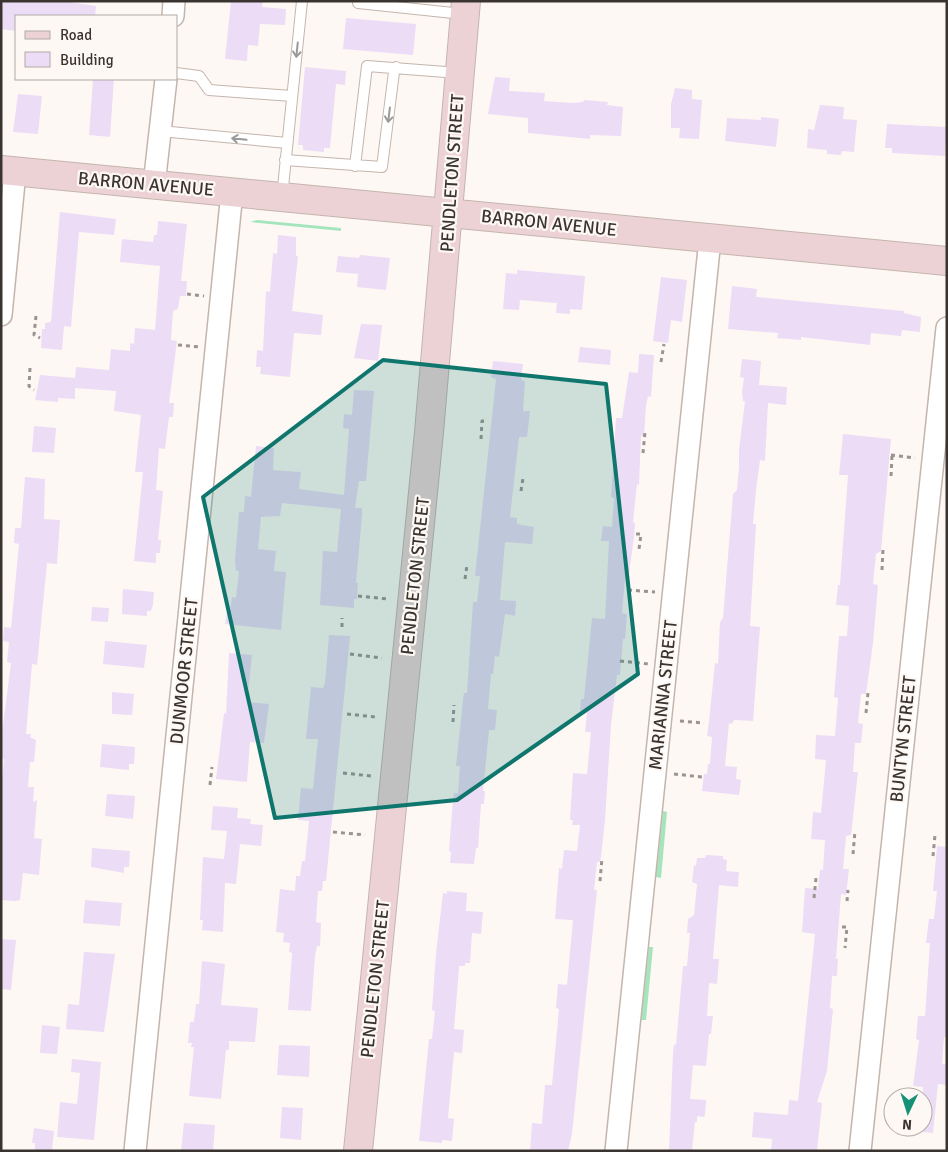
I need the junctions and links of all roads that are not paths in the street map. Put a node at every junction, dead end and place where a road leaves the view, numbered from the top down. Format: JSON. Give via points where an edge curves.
{"nodes":[{"id":1,"x":174,"y":1,"type":"edge"},
{"id":2,"x":302,"y":1,"type":"edge"},
{"id":3,"x":358,"y":3,"type":"dead end"},
{"id":4,"x":465,"y":8,"type":"edge"},
{"id":5,"x":172,"y":15,"type":"edge"},
{"id":6,"x":396,"y":67,"type":"junction"},
{"id":7,"x":178,"y":73,"type":"edge"},
{"id":8,"x":460,"y":73,"type":"junction"},
{"id":9,"x":166,"y":80,"type":"edge"},
{"id":10,"x":292,"y":96,"type":"junction"},
{"id":11,"x":160,"y":131,"type":"junction"},
{"id":12,"x":287,"y":143,"type":"junction"},
{"id":13,"x":286,"y":160,"type":"junction"},
{"id":14,"x":355,"y":166,"type":"junction"},
{"id":15,"x":8,"y":171,"type":"edge"},
{"id":16,"x":154,"y":185,"type":"junction"},
{"id":17,"x":232,"y":192,"type":"junction"},
{"id":18,"x":282,"y":197,"type":"junction"},
{"id":19,"x":449,"y":212,"type":"junction"},
{"id":20,"x":710,"y":239,"type":"junction"},
{"id":21,"x":947,"y":261,"type":"edge"},
{"id":22,"x":1,"y":316,"type":"edge"},
{"id":23,"x":947,"y":328,"type":"edge"},
{"id":24,"x":135,"y":1151,"type":"edge"},
{"id":25,"x":358,"y":1151,"type":"edge"},
{"id":26,"x":616,"y":1151,"type":"edge"},
{"id":27,"x":860,"y":1151,"type":"edge"}],
"edges":[{"from":1,"to":5,"type":"street"},
{"from":2,"to":10,"type":"lane","one_way":true},
{"from":3,"to":4,"type":"lane"},
{"from":4,"to":8,"type":"main road","name":"PENDLETON STREET"},
{"from":6,"to":8,"type":"lane"},
{"from":6,"to":14,"type":"lane","one_way":true,"via":[[383,164],[379,168]]},
{"from":6,"to":14,"type":"lane","via":[[369,65],[365,69]]},
{"from":7,"to":10,"type":"lane","via":[[199,76],[209,90]]},
{"from":8,"to":19,"type":"main road","name":"PENDLETON STREET"},
{"from":9,"to":11,"type":"street"},
{"from":10,"to":12,"type":"lane"},
{"from":12,"to":11,"type":"lane","one_way":true},
{"from":11,"to":16,"type":"street"},
{"from":12,"to":13,"type":"lane"},
{"from":13,"to":14,"type":"lane"},
{"from":13,"to":18,"type":"lane"},
{"from":15,"to":16,"type":"main road","name":"BARRON AVENUE"},
{"from":15,"to":22,"type":"street"},
{"from":16,"to":17,"type":"main road","name":"BARRON AVENUE"},
{"from":17,"to":18,"type":"main road","name":"BARRON AVENUE"},
{"from":17,"to":24,"type":"street","name":"DUNMOOR STREET"},
{"from":18,"to":19,"type":"main road","name":"BARRON AVENUE"},
{"from":19,"to":20,"type":"main road","name":"BARRON AVENUE"},
{"from":19,"to":25,"type":"main road","name":"PENDLETON STREET"},
{"from":20,"to":21,"type":"main road","name":"BARRON AVENUE"},
{"from":20,"to":26,"type":"street","name":"MARIANNA STREET"},
{"from":23,"to":27,"type":"street","name":"BUNTYN STREET"}]}
